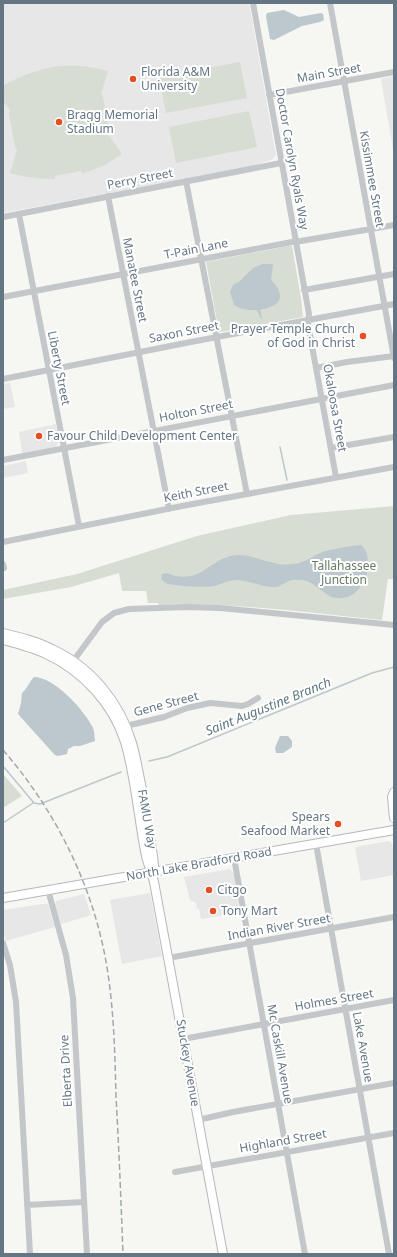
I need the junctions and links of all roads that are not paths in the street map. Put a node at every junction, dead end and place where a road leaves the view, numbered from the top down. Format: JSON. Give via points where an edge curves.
{"nodes":[{"id":1,"x":253,"y":3,"type":"edge"},
{"id":2,"x":330,"y":3,"type":"edge"},
{"id":3,"x":394,"y":72,"type":"edge"},
{"id":4,"x":343,"y":81,"type":"junction"},
{"id":5,"x":269,"y":95,"type":"junction"},
{"id":6,"x":281,"y":163,"type":"junction"},
{"id":7,"x":186,"y":181,"type":"junction"},
{"id":8,"x":108,"y":196,"type":"junction"},
{"id":9,"x":19,"y":214,"type":"junction"},
{"id":10,"x":3,"y":217,"type":"edge"},
{"id":11,"x":394,"y":225,"type":"edge"},
{"id":12,"x":370,"y":229,"type":"junction"},
{"id":13,"x":296,"y":241,"type":"junction"},
{"id":14,"x":202,"y":259,"type":"junction"},
{"id":15,"x":123,"y":274,"type":"junction"},
{"id":16,"x":394,"y":274,"type":"edge"},
{"id":17,"x":379,"y":276,"type":"junction"},
{"id":18,"x":304,"y":290,"type":"junction"},
{"id":19,"x":34,"y":291,"type":"junction"},
{"id":20,"x":3,"y":297,"type":"edge"},
{"id":21,"x":394,"y":304,"type":"edge"},
{"id":22,"x":384,"y":306,"type":"junction"},
{"id":23,"x":308,"y":320,"type":"junction"},
{"id":24,"x":217,"y":337,"type":"junction"},
{"id":25,"x":138,"y":352,"type":"junction"},
{"id":26,"x":394,"y":357,"type":"edge"},
{"id":27,"x":316,"y":368,"type":"junction"},
{"id":28,"x":49,"y":370,"type":"junction"},
{"id":29,"x":3,"y":379,"type":"edge"},
{"id":30,"x":394,"y":385,"type":"edge"},
{"id":31,"x":322,"y":399,"type":"junction"},
{"id":32,"x":232,"y":416,"type":"junction"},
{"id":33,"x":154,"y":431,"type":"junction"},
{"id":34,"x":394,"y":437,"type":"edge"},
{"id":35,"x":64,"y":448,"type":"junction"},
{"id":36,"x":331,"y":448,"type":"junction"},
{"id":37,"x":3,"y":460,"type":"edge"},
{"id":38,"x":394,"y":467,"type":"edge"},
{"id":39,"x":336,"y":477,"type":"junction"},
{"id":40,"x":247,"y":494,"type":"junction"},
{"id":41,"x":168,"y":509,"type":"junction"},
{"id":42,"x":79,"y":526,"type":"junction"},
{"id":43,"x":3,"y":542,"type":"edge"},
{"id":44,"x":394,"y":625,"type":"edge"},
{"id":45,"x":3,"y":633,"type":"edge"},
{"id":46,"x":3,"y":640,"type":"edge"},
{"id":47,"x":71,"y":664,"type":"junction"},
{"id":48,"x":258,"y":698,"type":"dead end"},
{"id":49,"x":126,"y":726,"type":"junction"},
{"id":50,"x":394,"y":792,"type":"edge"},
{"id":51,"x":394,"y":818,"type":"edge"},
{"id":52,"x":394,"y":830,"type":"edge"},
{"id":53,"x":316,"y":844,"type":"junction"},
{"id":54,"x":234,"y":858,"type":"junction"},
{"id":55,"x":152,"y":872,"type":"junction"},
{"id":56,"x":48,"y":890,"type":"junction"},
{"id":57,"x":3,"y":898,"type":"edge"},
{"id":58,"x":394,"y":917,"type":"edge"},
{"id":59,"x":331,"y":929,"type":"junction"},
{"id":60,"x":3,"y":943,"type":"edge"},
{"id":61,"x":249,"y":943,"type":"junction"},
{"id":62,"x":168,"y":958,"type":"junction"},
{"id":63,"x":394,"y":1000,"type":"edge"},
{"id":64,"x":345,"y":1009,"type":"junction"},
{"id":65,"x":263,"y":1025,"type":"junction"},
{"id":66,"x":184,"y":1039,"type":"junction"},
{"id":67,"x":394,"y":1084,"type":"edge"},
{"id":68,"x":360,"y":1089,"type":"junction"},
{"id":69,"x":277,"y":1104,"type":"junction"},
{"id":70,"x":198,"y":1120,"type":"junction"},
{"id":71,"x":394,"y":1132,"type":"edge"},
{"id":72,"x":368,"y":1137,"type":"junction"},
{"id":73,"x":286,"y":1152,"type":"junction"},
{"id":74,"x":207,"y":1166,"type":"junction"},
{"id":75,"x":175,"y":1172,"type":"dead end"},
{"id":76,"x":84,"y":1202,"type":"junction"},
{"id":77,"x":27,"y":1206,"type":"junction"},
{"id":78,"x":30,"y":1254,"type":"edge"},
{"id":79,"x":87,"y":1254,"type":"edge"},
{"id":80,"x":222,"y":1254,"type":"edge"},
{"id":81,"x":304,"y":1254,"type":"edge"},
{"id":82,"x":389,"y":1254,"type":"edge"}],
"edges":[{"from":1,"to":5,"type":"street","name":"Doctor Carolyn Ryals Way"},
{"from":2,"to":4,"type":"street","name":"Kissimmee Street"},
{"from":3,"to":4,"type":"street","name":"Main Street"},
{"from":4,"to":5,"type":"street","name":"Main Street"},
{"from":4,"to":12,"type":"street","name":"Kissimmee Street"},
{"from":5,"to":6,"type":"street","name":"Doctor Carolyn Ryals Way"},
{"from":6,"to":7,"type":"street","name":"Perry Street"},
{"from":6,"to":13,"type":"street","name":"Doctor Carolyn Ryals Way"},
{"from":7,"to":8,"type":"street","name":"Perry Street"},
{"from":7,"to":14,"type":"street"},
{"from":8,"to":9,"type":"street","name":"Perry Street"},
{"from":8,"to":15,"type":"street","name":"Manatee Street"},
{"from":9,"to":10,"type":"street","name":"Perry Street"},
{"from":9,"to":19,"type":"street","name":"Liberty Street"},
{"from":11,"to":12,"type":"street","name":"T-Pain Lane"},
{"from":12,"to":13,"type":"street","name":"T-Pain Lane"},
{"from":12,"to":17,"type":"street","name":"Kissimmee Street"},
{"from":13,"to":14,"type":"street","name":"T-Pain Lane"},
{"from":13,"to":18,"type":"street","name":"Doctor Carolyn Ryals Way"},
{"from":14,"to":15,"type":"street","name":"T-Pain Lane"},
{"from":14,"to":24,"type":"street"},
{"from":15,"to":19,"type":"street","name":"T-Pain Lane"},
{"from":15,"to":25,"type":"street","name":"Manatee Street"},
{"from":16,"to":17,"type":"street"},
{"from":17,"to":18,"type":"street"},
{"from":17,"to":22,"type":"street","name":"Kissimmee Street"},
{"from":18,"to":23,"type":"street","name":"Doctor Carolyn Ryals Way"},
{"from":19,"to":20,"type":"street","name":"T-Pain Lane"},
{"from":19,"to":28,"type":"street","name":"Liberty Street"},
{"from":21,"to":22,"type":"street","name":"Saxon Street"},
{"from":22,"to":23,"type":"street","name":"Saxon Street"},
{"from":22,"to":26,"type":"street","name":"Kissimmee Street"},
{"from":23,"to":24,"type":"street","name":"Saxon Street"},
{"from":23,"to":27,"type":"street","name":"Okaloosa Street"},
{"from":24,"to":25,"type":"street","name":"Saxon Street"},
{"from":24,"to":32,"type":"street"},
{"from":25,"to":28,"type":"street","name":"Saxon Street"},
{"from":25,"to":33,"type":"street","name":"Manatee Street"},
{"from":26,"to":27,"type":"street"},
{"from":27,"to":31,"type":"street","name":"Okaloosa Street"},
{"from":28,"to":29,"type":"street","name":"Saxon Street"},
{"from":28,"to":35,"type":"street","name":"Liberty Street"},
{"from":30,"to":31,"type":"street","name":"Holton Street"},
{"from":31,"to":32,"type":"street","name":"Holton Street"},
{"from":31,"to":36,"type":"street","name":"Okaloosa Street"},
{"from":32,"to":33,"type":"street","name":"Holton Street"},
{"from":32,"to":40,"type":"street"},
{"from":33,"to":35,"type":"street","name":"Holton Street"},
{"from":33,"to":41,"type":"street","name":"Manatee Street"},
{"from":34,"to":36,"type":"street"},
{"from":35,"to":37,"type":"street","name":"Holton Street"},
{"from":35,"to":42,"type":"street","name":"Liberty Street"},
{"from":36,"to":39,"type":"street","name":"Okaloosa Street"},
{"from":38,"to":39,"type":"street","name":"Keith Street"},
{"from":39,"to":40,"type":"street","name":"Keith Street"},
{"from":40,"to":41,"type":"street","name":"Keith Street"},
{"from":41,"to":42,"type":"street","name":"Keith Street"},
{"from":42,"to":43,"type":"street","name":"Keith Street"},
{"from":44,"to":47,"type":"street","via":[[220,608],[136,609],[114,613],[104,620]]},
{"from":45,"to":47,"type":"street","name":"FAMU Way","via":[[42,644],[57,651]]},
{"from":46,"to":47,"type":"street","name":"FAMU Way"},
{"from":47,"to":49,"type":"street","name":"FAMU Way","via":[[88,672],[106,692]]},
{"from":47,"to":55,"type":"street","name":"FAMU Way","via":[[101,697],[121,732],[129,758],[146,856]]},
{"from":48,"to":49,"type":"street","name":"Gene Street","via":[[242,706],[210,703],[187,708],[164,718]]},
{"from":49,"to":55,"type":"street","name":"FAMU Way","via":[[135,754],[153,856]]},
{"from":50,"to":51,"type":"street"},
{"from":52,"to":53,"type":"street","name":"North Lake Bradford Road"},
{"from":53,"to":54,"type":"street","name":"North Lake Bradford Road"},
{"from":53,"to":59,"type":"street","name":"Lake Avenue"},
{"from":54,"to":55,"type":"street","name":"North Lake Bradford Road"},
{"from":54,"to":61,"type":"street","name":"Mc Caskill Avenue"},
{"from":55,"to":56,"type":"street","name":"North Lake Bradford Road"},
{"from":55,"to":62,"type":"street","name":"Stuckey Avenue"},
{"from":56,"to":57,"type":"street","name":"North Lake Bradford Road"},
{"from":56,"to":76,"type":"street","name":"Elberta Drive","via":[[66,955],[73,998]]},
{"from":58,"to":59,"type":"street","name":"Indian River Street"},
{"from":59,"to":61,"type":"street","name":"Indian River Street"},
{"from":59,"to":64,"type":"street","name":"Lake Avenue"},
{"from":60,"to":77,"type":"street","via":[[10,965],[16,1002]]},
{"from":61,"to":62,"type":"street","name":"Indian River Street"},
{"from":61,"to":65,"type":"street","name":"Mc Caskill Avenue"},
{"from":62,"to":66,"type":"street","name":"Stuckey Avenue"},
{"from":63,"to":64,"type":"street","name":"Holmes Street"},
{"from":64,"to":65,"type":"street","name":"Holmes Street"},
{"from":64,"to":68,"type":"street","name":"Lake Avenue"},
{"from":65,"to":66,"type":"street","name":"Holmes Street"},
{"from":65,"to":69,"type":"street","name":"Mc Caskill Avenue"},
{"from":66,"to":70,"type":"street","name":"Stuckey Avenue"},
{"from":67,"to":68,"type":"street"},
{"from":68,"to":69,"type":"street"},
{"from":68,"to":72,"type":"street","name":"Lake Avenue"},
{"from":69,"to":70,"type":"street"},
{"from":69,"to":73,"type":"street","name":"Mc Caskill Avenue"},
{"from":70,"to":74,"type":"street","name":"Stuckey Avenue"},
{"from":71,"to":72,"type":"street","name":"Highland Street"},
{"from":72,"to":73,"type":"street","name":"Highland Street"},
{"from":72,"to":82,"type":"street","name":"Lake Avenue"},
{"from":73,"to":74,"type":"street","name":"Highland Street"},
{"from":73,"to":81,"type":"street","name":"Mc Caskill Avenue"},
{"from":74,"to":75,"type":"street","name":"Highland Street"},
{"from":74,"to":80,"type":"street","name":"Stuckey Avenue"},
{"from":76,"to":77,"type":"street"},
{"from":76,"to":79,"type":"street","name":"Elberta Drive"},
{"from":77,"to":78,"type":"street"}]}
